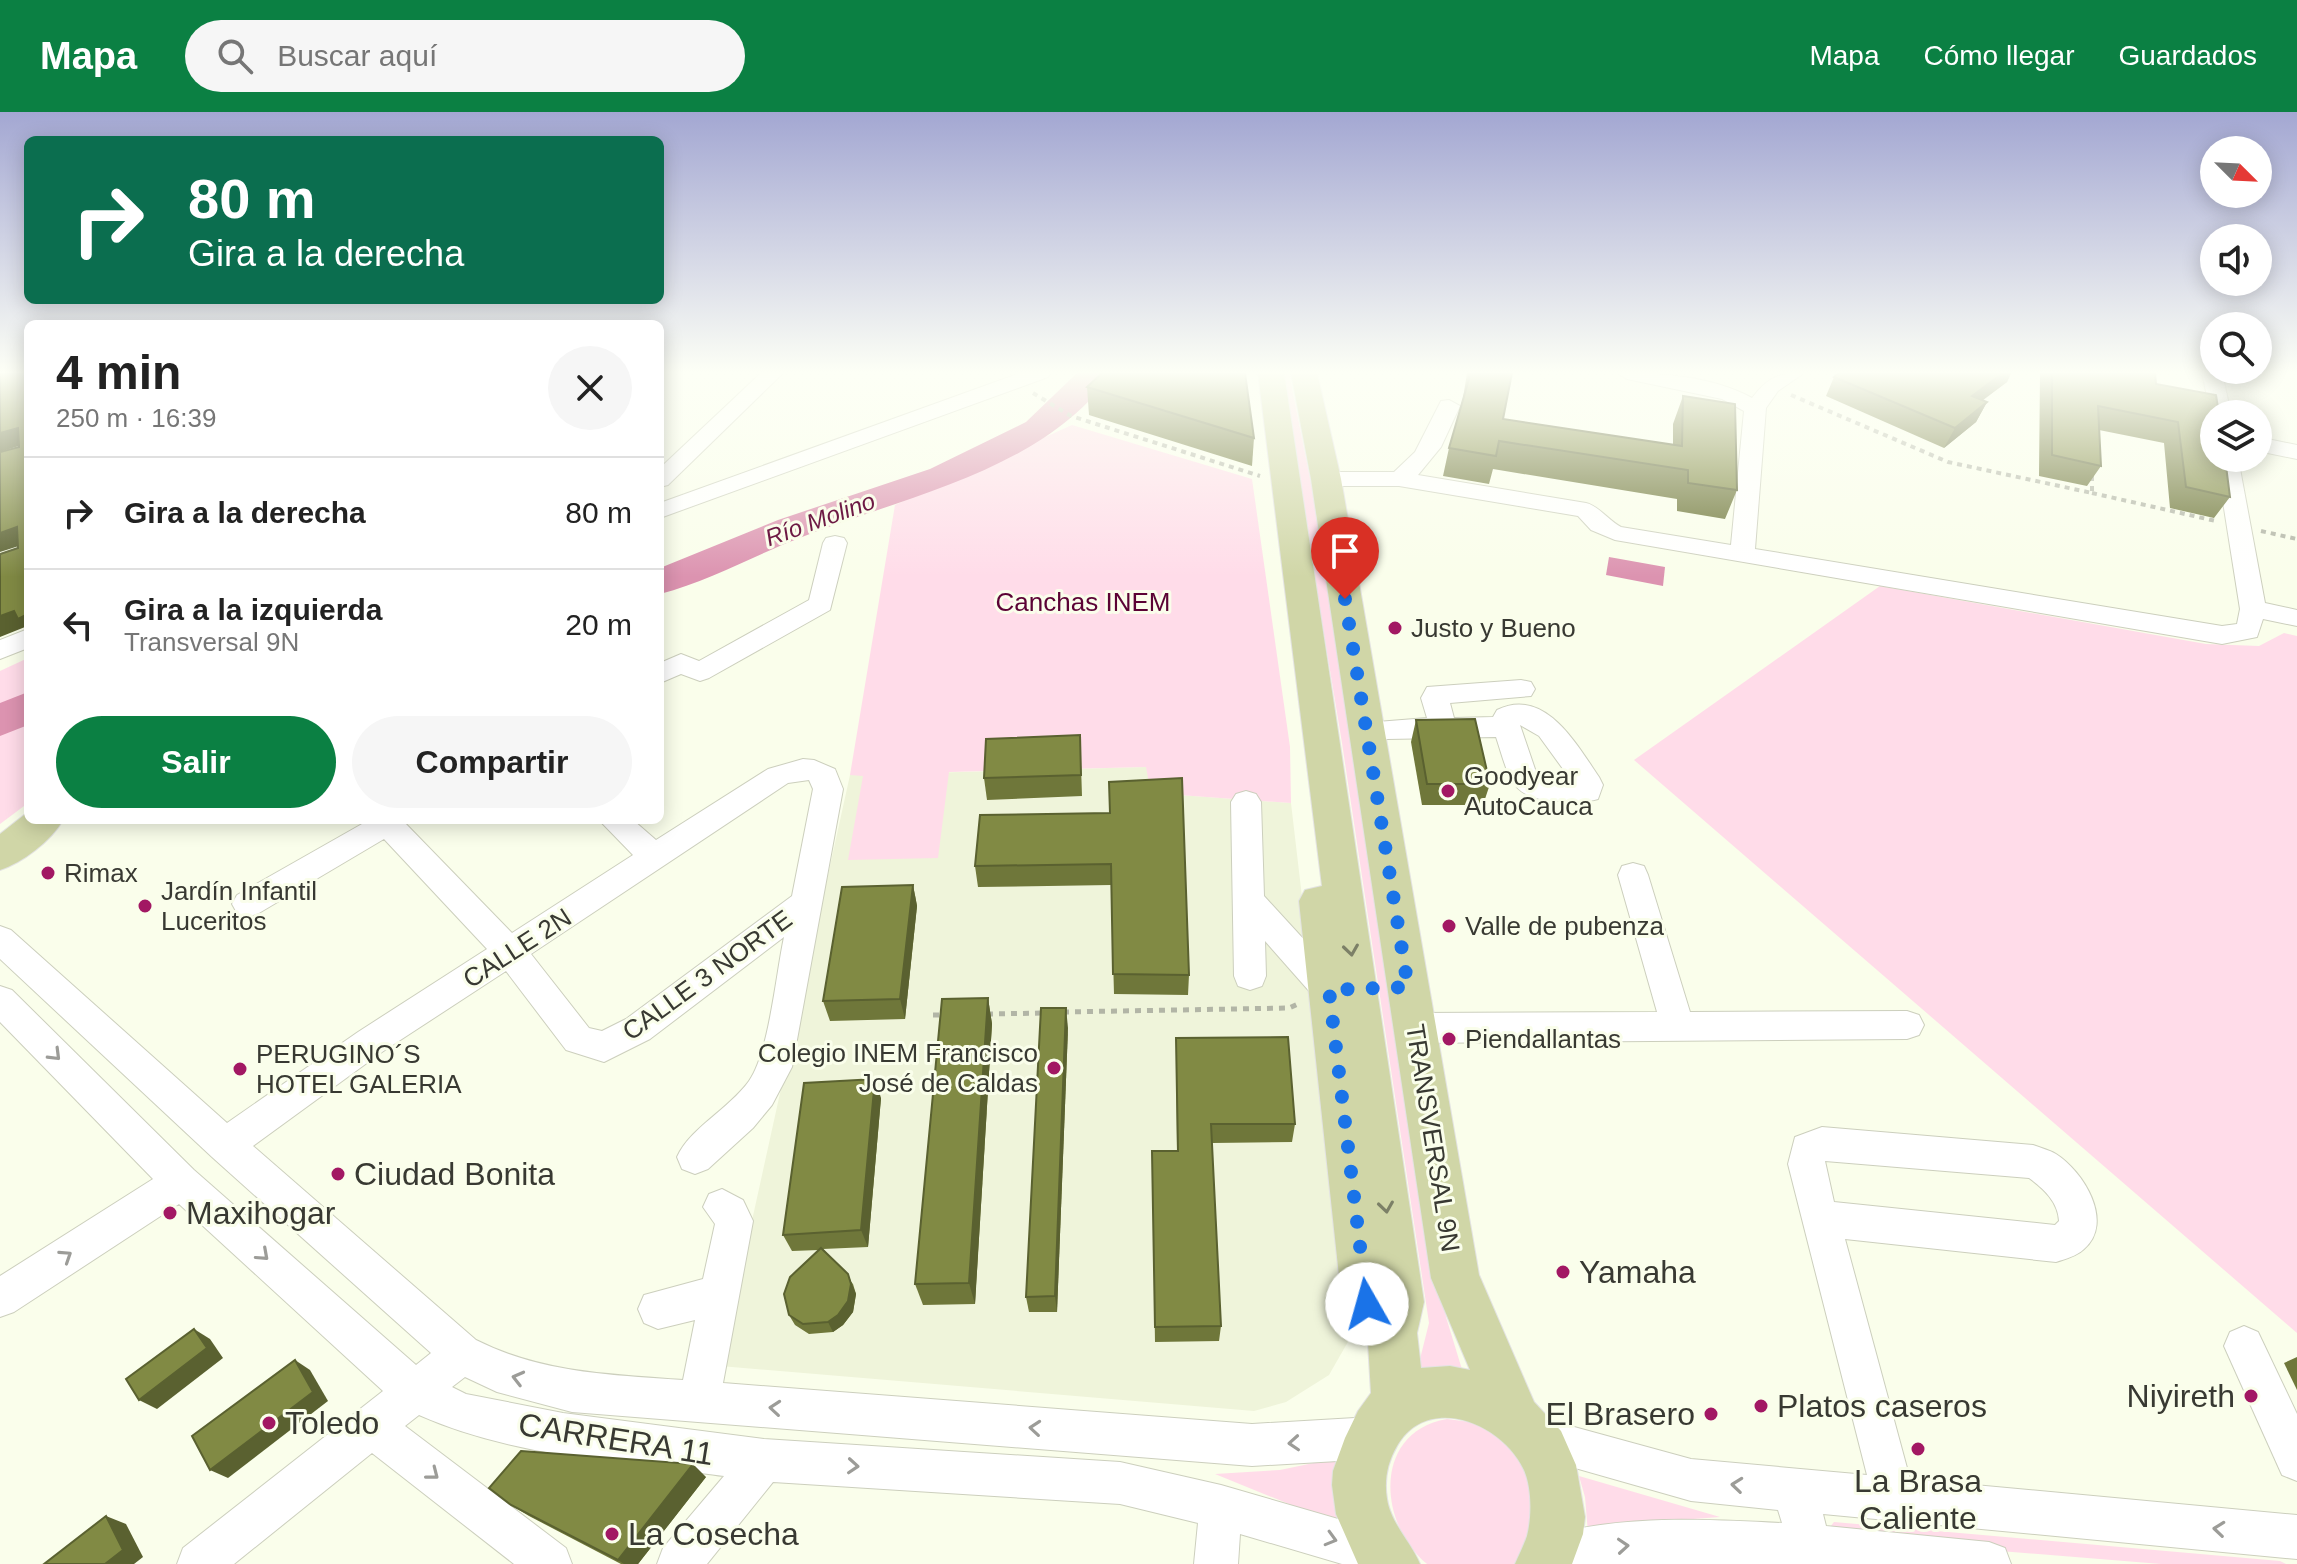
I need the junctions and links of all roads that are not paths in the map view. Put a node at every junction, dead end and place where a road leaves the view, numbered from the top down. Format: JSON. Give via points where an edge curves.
{"nodes":[{"id":1,"x":701,"y":441,"type":"edge"},
{"id":2,"x":852,"y":441,"type":"edge"},
{"id":3,"x":1273,"y":441,"type":"edge"},
{"id":4,"x":1282,"y":441,"type":"edge"},
{"id":5,"x":1311,"y":441,"type":"edge"},
{"id":6,"x":1329,"y":441,"type":"edge"},
{"id":7,"x":1433,"y":441,"type":"edge"},
{"id":8,"x":1752,"y":441,"type":"edge"},
{"id":9,"x":2272,"y":447,"type":"edge"},
{"id":10,"x":2297,"y":452,"type":"edge"},
{"id":11,"x":2229,"y":472,"type":"edge"},
{"id":12,"x":664,"y":476,"type":"edge"},
{"id":13,"x":1334,"y":479,"type":"junction"},
{"id":14,"x":1399,"y":479,"type":"junction"},
{"id":15,"x":664,"y":493,"type":"edge"},
{"id":16,"x":692,"y":498,"type":"junction"},
{"id":17,"x":664,"y":509,"type":"edge"},
{"id":18,"x":835,"y":543,"type":"dead end"},
{"id":19,"x":1742,"y":554,"type":"junction"},
{"id":20,"x":2253,"y":609,"type":"junction"},
{"id":21,"x":2297,"y":618,"type":"edge"},
{"id":22,"x":24,"y":640,"type":"edge"},
{"id":23,"x":0,"y":650,"type":"edge"},
{"id":24,"x":664,"y":672,"type":"edge"},
{"id":25,"x":1521,"y":689,"type":"dead end"},
{"id":26,"x":1506,"y":727,"type":"dead end"},
{"id":27,"x":1443,"y":728,"type":"junction"},
{"id":28,"x":1387,"y":729,"type":"junction"},
{"id":29,"x":1246,"y":802,"type":"dead end"},
{"id":30,"x":24,"y":812,"type":"edge"},
{"id":31,"x":39,"y":824,"type":"edge"},
{"id":32,"x":387,"y":824,"type":"edge"},
{"id":33,"x":392,"y":824,"type":"edge"},
{"id":34,"x":618,"y":824,"type":"edge"},
{"id":35,"x":0,"y":830,"type":"edge"},
{"id":36,"x":0,"y":855,"type":"edge"},
{"id":37,"x":656,"y":858,"type":"junction"},
{"id":38,"x":1633,"y":875,"type":"dead end"},
{"id":39,"x":1248,"y":900,"type":"junction"},
{"id":40,"x":808,"y":901,"type":"junction"},
{"id":41,"x":248,"y":904,"type":"dead end"},
{"id":42,"x":0,"y":939,"type":"edge"},
{"id":43,"x":511,"y":953,"type":"junction"},
{"id":44,"x":1250,"y":976,"type":"dead end"},
{"id":45,"x":1329,"y":990,"type":"junction"},
{"id":46,"x":0,"y":1000,"type":"edge"},
{"id":47,"x":1907,"y":1025,"type":"dead end"},
{"id":48,"x":1678,"y":1026,"type":"junction"},
{"id":49,"x":1428,"y":1028,"type":"junction"},
{"id":50,"x":225,"y":1145,"type":"junction"},
{"id":51,"x":695,"y":1157,"type":"dead end"},
{"id":52,"x":181,"y":1182,"type":"junction"},
{"id":53,"x":722,"y":1207,"type":"dead end"},
{"id":54,"x":1820,"y":1218,"type":"junction"},
{"id":55,"x":720,"y":1295,"type":"junction"},
{"id":56,"x":0,"y":1298,"type":"edge"},
{"id":57,"x":658,"y":1309,"type":"dead end"},
{"id":58,"x":1392,"y":1333,"type":"junction"},
{"id":59,"x":2244,"y":1346,"type":"dead end"},
{"id":60,"x":462,"y":1354,"type":"junction"},
{"id":61,"x":415,"y":1392,"type":"junction"},
{"id":62,"x":699,"y":1402,"type":"junction"},
{"id":63,"x":1385,"y":1421,"type":"junction"},
{"id":64,"x":371,"y":1426,"type":"junction"},
{"id":65,"x":1524,"y":1428,"type":"junction"},
{"id":66,"x":764,"y":1460,"type":"junction"},
{"id":67,"x":2297,"y":1460,"type":"edge"},
{"id":68,"x":1795,"y":1491,"type":"junction"},
{"id":69,"x":1894,"y":1498,"type":"junction"},
{"id":70,"x":1221,"y":1507,"type":"junction"},
{"id":71,"x":2297,"y":1537,"type":"edge"},
{"id":72,"x":1812,"y":1555,"type":"edge"},
{"id":73,"x":1387,"y":1559,"type":"edge"},
{"id":74,"x":1544,"y":1562,"type":"edge"},
{"id":75,"x":199,"y":1564,"type":"edge"},
{"id":76,"x":550,"y":1564,"type":"edge"},
{"id":77,"x":679,"y":1564,"type":"edge"},
{"id":78,"x":1216,"y":1564,"type":"edge"},
{"id":79,"x":1989,"y":1564,"type":"edge"}],
"edges":[{"from":1,"to":12,"type":"street"},
{"from":2,"to":16,"type":"street"},
{"from":3,"to":45,"type":"main road","via":[[1272,479]]},
{"from":4,"to":58,"type":"main road","name":"TRANSVERSAL 9N","one_way":true,"via":[[1399,1302]]},
{"from":5,"to":13,"type":"main road","name":"TRANSVERSAL 9N"},
{"from":6,"to":13,"type":"main road"},
{"from":7,"to":14,"type":"street","via":[[1425,458]]},
{"from":8,"to":19,"type":"street"},
{"from":9,"to":10,"type":"street"},
{"from":11,"to":20,"type":"street"},
{"from":13,"to":14,"type":"street"},
{"from":13,"to":28,"type":"main road"},
{"from":13,"to":49,"type":"main road","name":"TRANSVERSAL 9N"},
{"from":14,"to":19,"type":"street","via":[[1586,510],[1615,533]]},
{"from":15,"to":16,"type":"street"},
{"from":16,"to":17,"type":"street"},
{"from":18,"to":24,"type":"street","via":[[821,604],[700,672],[681,663]]},
{"from":19,"to":20,"type":"street","via":[[2222,635],[2248,631]]},
{"from":20,"to":21,"type":"street"},
{"from":22,"to":23,"type":"street"},
{"from":25,"to":27,"type":"street","via":[[1437,694]]},
{"from":26,"to":27,"type":"street"},
{"from":27,"to":28,"type":"street"},
{"from":28,"to":49,"type":"main road"},
{"from":29,"to":39,"type":"street"},
{"from":30,"to":35,"type":"main road"},
{"from":31,"to":36,"type":"main road"},
{"from":32,"to":41,"type":"street"},
{"from":33,"to":43,"type":"street"},
{"from":34,"to":37,"type":"street"},
{"from":37,"to":40,"type":"street","name":"CALLE 2N","via":[[778,776],[816,769],[825,776],[828,789]]},
{"from":37,"to":43,"type":"street","name":"CALLE 2N"},
{"from":38,"to":48,"type":"street"},
{"from":39,"to":44,"type":"street"},
{"from":39,"to":45,"type":"street"},
{"from":40,"to":43,"type":"street","name":"CALLE 3 NORTE","via":[[638,1029],[604,1047],[578,1040]]},
{"from":40,"to":51,"type":"street","via":[[767,1088]]},
{"from":42,"to":50,"type":"street"},
{"from":43,"to":50,"type":"street","name":"CALLE 2N","via":[[370,1042]]},
{"from":45,"to":58,"type":"main road","via":[[1367,1304]]},
{"from":46,"to":52,"type":"street","name":"CARRERA 11","one_way":true},
{"from":47,"to":48,"type":"street"},
{"from":48,"to":49,"type":"street"},
{"from":49,"to":65,"type":"main road","name":"TRANSVERSAL 9N","via":[[1455,1278]]},
{"from":50,"to":60,"type":"street"},
{"from":56,"to":52,"type":"street","one_way":true},
{"from":52,"to":61,"type":"street","name":"CARRERA 11","one_way":true},
{"from":53,"to":55,"type":"street","via":[[734,1221]]},
{"from":54,"to":54,"type":"street","via":[[2056,1244],[2075,1236],[2079,1219],[2053,1175],[2034,1162],[1822,1144],[1805,1156]]},
{"from":54,"to":69,"type":"street"},
{"from":55,"to":57,"type":"street"},
{"from":55,"to":62,"type":"street"},
{"from":58,"to":63,"type":"main road","name":"TRANSVERSAL 9N"},
{"from":59,"to":67,"type":"street"},
{"from":60,"to":61,"type":"street"},
{"from":62,"to":60,"type":"street","one_way":true,"via":[[572,1392],[497,1372]]},
{"from":61,"to":64,"type":"street"},
{"from":61,"to":66,"type":"street","name":"CARRERA 11","via":[[465,1414],[563,1434]]},
{"from":63,"to":62,"type":"street","one_way":true,"via":[[1252,1445]]},
{"from":63,"to":65,"type":"main road","via":[[1432,1392],[1454,1392],[1476,1397]]},
{"from":63,"to":73,"type":"main road","via":[[1358,1480],[1365,1518]]},
{"from":64,"to":75,"type":"street"},
{"from":64,"to":76,"type":"street","one_way":true},
{"from":68,"to":65,"type":"street","one_way":true,"via":[[1691,1480]]},
{"from":65,"to":74,"type":"main road","name":"TRANSVERSAL 9N","via":[[1546,1457],[1557,1502]]},
{"from":66,"to":70,"type":"street","name":"CARRERA 11","one_way":true,"via":[[1120,1483]]},
{"from":66,"to":77,"type":"street"},
{"from":68,"to":69,"type":"street"},
{"from":68,"to":72,"type":"street"},
{"from":71,"to":69,"type":"street","one_way":true},
{"from":70,"to":73,"type":"street","name":"CARRERA 11","one_way":true},
{"from":70,"to":78,"type":"street"},
{"from":74,"to":72,"type":"street","one_way":true,"via":[[1609,1547],[1657,1544]]},
{"from":72,"to":79,"type":"street"}]}
